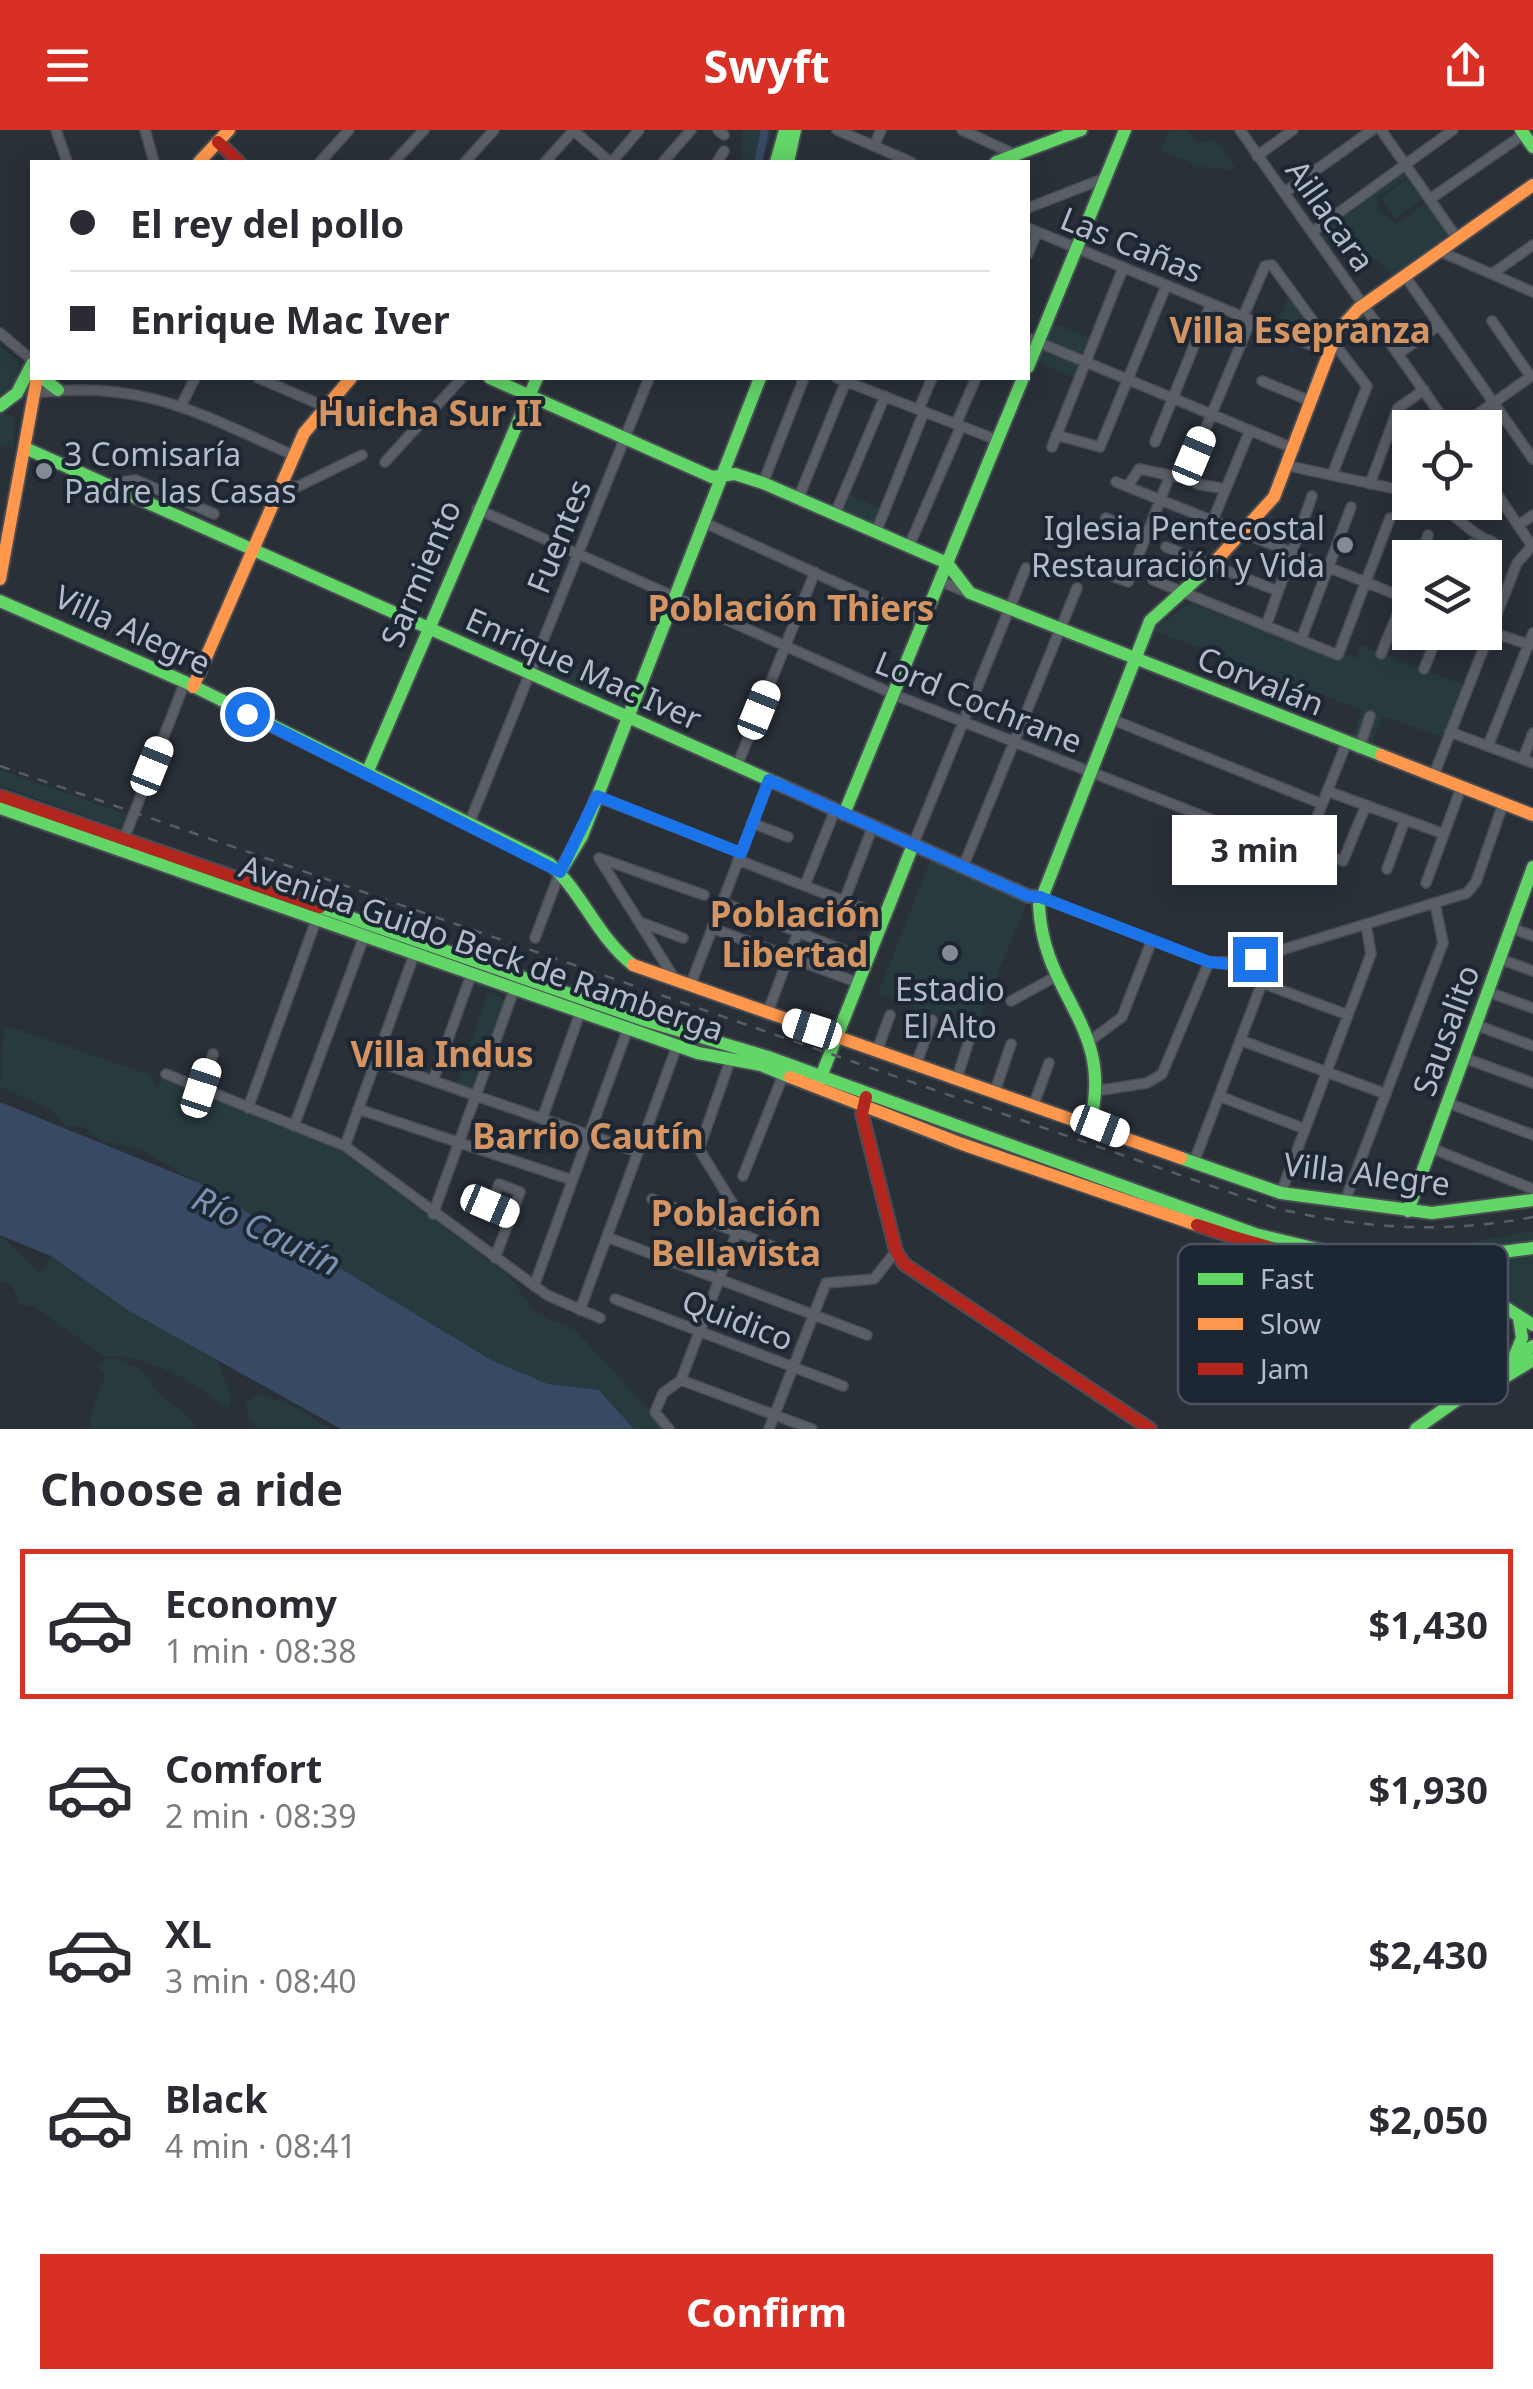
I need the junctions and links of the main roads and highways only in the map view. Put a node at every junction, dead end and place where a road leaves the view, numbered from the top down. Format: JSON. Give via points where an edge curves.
{"nodes":[{"id":1,"x":229,"y":130,"type":"edge"},
{"id":2,"x":240,"y":130,"type":"edge"},
{"id":3,"x":785,"y":130,"type":"edge"},
{"id":4,"x":795,"y":130,"type":"edge"},
{"id":5,"x":1081,"y":130,"type":"edge"},
{"id":6,"x":1125,"y":130,"type":"edge"},
{"id":7,"x":1522,"y":132,"type":"edge"},
{"id":8,"x":221,"y":145,"type":"junction"},
{"id":9,"x":1533,"y":146,"type":"edge"},
{"id":10,"x":202,"y":160,"type":"edge"},
{"id":11,"x":212,"y":160,"type":"edge"},
{"id":12,"x":237,"y":160,"type":"edge"},
{"id":13,"x":777,"y":160,"type":"edge"},
{"id":14,"x":788,"y":160,"type":"edge"},
{"id":15,"x":1000,"y":160,"type":"edge"},
{"id":16,"x":1533,"y":185,"type":"edge"},
{"id":17,"x":1033,"y":340,"type":"edge"},
{"id":18,"x":30,"y":366,"type":"edge"},
{"id":19,"x":39,"y":380,"type":"edge"},
{"id":20,"x":43,"y":380,"type":"edge"},
{"id":21,"x":349,"y":380,"type":"edge"},
{"id":22,"x":494,"y":380,"type":"edge"},
{"id":23,"x":536,"y":380,"type":"edge"},
{"id":24,"x":759,"y":380,"type":"edge"},
{"id":25,"x":1022,"y":380,"type":"edge"},
{"id":26,"x":58,"y":390,"type":"road end"},
{"id":27,"x":527,"y":396,"type":"junction"},
{"id":28,"x":0,"y":407,"type":"edge"},
{"id":29,"x":26,"y":430,"type":"junction"},
{"id":30,"x":25,"y":448,"type":"junction"},
{"id":31,"x":722,"y":476,"type":"junction"},
{"id":32,"x":252,"y":550,"type":"junction"},
{"id":33,"x":947,"y":562,"type":"junction"},
{"id":34,"x":2,"y":577,"type":"edge"},
{"id":35,"x":0,"y":602,"type":"edge"},
{"id":36,"x":20,"y":607,"type":"junction"},
{"id":37,"x":426,"y":628,"type":"junction"},
{"id":38,"x":1134,"y":660,"type":"junction"},
{"id":39,"x":189,"y":685,"type":"junction"},
{"id":40,"x":628,"y":718,"type":"junction"},
{"id":41,"x":367,"y":773,"type":"junction"},
{"id":42,"x":0,"y":796,"type":"edge"},
{"id":43,"x":0,"y":808,"type":"edge"},
{"id":44,"x":839,"y":812,"type":"junction"},
{"id":45,"x":1533,"y":815,"type":"edge"},
{"id":46,"x":124,"y":839,"type":"junction"},
{"id":47,"x":913,"y":845,"type":"junction"},
{"id":48,"x":109,"y":847,"type":"junction"},
{"id":49,"x":131,"y":854,"type":"junction"},
{"id":50,"x":1533,"y":867,"type":"edge"},
{"id":51,"x":560,"y":872,"type":"junction"},
{"id":52,"x":1528,"y":894,"type":"edge"},
{"id":53,"x":1040,"y":897,"type":"junction"},
{"id":54,"x":319,"y":914,"type":"junction"},
{"id":55,"x":516,"y":983,"type":"junction"},
{"id":56,"x":834,"y":1036,"type":"junction"},
{"id":57,"x":679,"y":1039,"type":"junction"},
{"id":58,"x":819,"y":1081,"type":"junction"},
{"id":59,"x":862,"y":1091,"type":"junction"},
{"id":60,"x":864,"y":1110,"type":"junction"},
{"id":61,"x":1090,"y":1123,"type":"junction"},
{"id":62,"x":968,"y":1128,"type":"junction"},
{"id":63,"x":962,"y":1144,"type":"junction"},
{"id":64,"x":1533,"y":1200,"type":"edge"},
{"id":65,"x":1408,"y":1211,"type":"junction"},
{"id":66,"x":1252,"y":1244,"type":"edge"},
{"id":67,"x":1296,"y":1244,"type":"edge"},
{"id":68,"x":1533,"y":1248,"type":"edge"},
{"id":69,"x":1508,"y":1251,"type":"edge"},
{"id":70,"x":1528,"y":1321,"type":"edge"},
{"id":71,"x":1533,"y":1346,"type":"edge"},
{"id":72,"x":1532,"y":1361,"type":"edge"},
{"id":73,"x":1509,"y":1364,"type":"joint"},
{"id":74,"x":1508,"y":1375,"type":"edge"},
{"id":75,"x":1453,"y":1404,"type":"edge"},
{"id":76,"x":1460,"y":1404,"type":"edge"},
{"id":77,"x":1150,"y":1429,"type":"edge"},
{"id":78,"x":1418,"y":1429,"type":"edge"}],
"edges":[{"from":1,"to":8,"type":"main road"},
{"from":2,"to":8,"type":"main road"},
{"from":3,"to":13,"type":"main road"},
{"from":4,"to":14,"type":"main road"},
{"from":5,"to":15,"type":"main road"},
{"from":6,"to":17,"type":"main road"},
{"from":7,"to":9,"type":"main road"},
{"from":8,"to":10,"type":"main road"},
{"from":8,"to":11,"type":"main road"},
{"from":8,"to":12,"type":"main road"},
{"from":16,"to":38,"type":"main road","via":[[1342,325],[1325,346],[1274,497],[1245,534],[1150,621]]},
{"from":18,"to":28,"type":"main road"},
{"from":19,"to":29,"type":"main road"},
{"from":20,"to":26,"type":"main road"},
{"from":21,"to":32,"type":"main road","via":[[293,455]]},
{"from":22,"to":27,"type":"main road"},
{"from":23,"to":27,"type":"main road","name":"Sarmiento"},
{"from":24,"to":31,"type":"main road"},
{"from":25,"to":33,"type":"main road"},
{"from":27,"to":31,"type":"main road"},
{"from":27,"to":37,"type":"main road","name":"Sarmiento"},
{"from":28,"to":29,"type":"main road","via":[[18,413]]},
{"from":29,"to":30,"type":"main road"},
{"from":30,"to":32,"type":"main road","name":"Enrique Mac Iver"},
{"from":30,"to":34,"type":"main road"},
{"from":31,"to":33,"type":"main road","via":[[763,483]]},
{"from":31,"to":40,"type":"main road"},
{"from":32,"to":37,"type":"main road","name":"Enrique Mac Iver"},
{"from":32,"to":39,"type":"main road"},
{"from":33,"to":38,"type":"main road","name":"Corvalán","via":[[970,593]]},
{"from":33,"to":44,"type":"main road"},
{"from":34,"to":36,"type":"main road","name":"Villa Alegre"},
{"from":35,"to":36,"type":"main road","name":"Villa Alegre"},
{"from":36,"to":39,"type":"main road","name":"Villa Alegre"},
{"from":37,"to":40,"type":"main road","name":"Enrique Mac Iver"},
{"from":37,"to":41,"type":"main road","name":"Sarmiento"},
{"from":38,"to":45,"type":"main road","name":"Corvalán"},
{"from":38,"to":53,"type":"main road"},
{"from":39,"to":41,"type":"main road","name":"Villa Alegre"},
{"from":40,"to":44,"type":"main road","name":"Enrique Mac Iver"},
{"from":40,"to":51,"type":"main road"},
{"from":41,"to":51,"type":"main road","name":"Villa Alegre"},
{"from":42,"to":46,"type":"main road","name":"Avenida Guido Beck de Ramberga"},
{"from":43,"to":48,"type":"main road","name":"Avenida Guido Beck de Ramberga"},
{"from":44,"to":47,"type":"main road","name":"Enrique Mac Iver"},
{"from":46,"to":48,"type":"main road"},
{"from":46,"to":49,"type":"main road"},
{"from":46,"to":54,"type":"main road","name":"Avenida Guido Beck de Ramberga"},
{"from":47,"to":53,"type":"main road","name":"Enrique Mac Iver"},
{"from":47,"to":56,"type":"main road"},
{"from":48,"to":49,"type":"main road","name":"Avenida Guido Beck de Ramberga"},
{"from":49,"to":54,"type":"main road","name":"Avenida Guido Beck de Ramberga"},
{"from":50,"to":52,"type":"main road","name":"Sausalito"},
{"from":51,"to":56,"type":"main road","name":"Villa Alegre","via":[[612,948],[635,966]]},
{"from":52,"to":65,"type":"main road","name":"Sausalito"},
{"from":53,"to":61,"type":"main road","via":[[1040,944],[1091,1040],[1102,1090]]},
{"from":54,"to":55,"type":"main road","name":"Avenida Guido Beck de Ramberga"},
{"from":54,"to":55,"type":"main road","name":"Avenida Guido Beck de Ramberga","via":[[471,975]]},
{"from":55,"to":57,"type":"main road","name":"Avenida Guido Beck de Ramberga"},
{"from":55,"to":57,"type":"main road","name":"Avenida Guido Beck de Ramberga","via":[[580,1013]]},
{"from":56,"to":58,"type":"main road"},
{"from":56,"to":61,"type":"main road","name":"Villa Alegre"},
{"from":57,"to":58,"type":"main road","name":"Avenida Guido Beck de Ramberga"},
{"from":57,"to":58,"type":"main road","name":"Avenida Guido Beck de Ramberga","via":[[730,1062]]},
{"from":58,"to":59,"type":"main road","name":"Avenida Guido Beck de Ramberga"},
{"from":58,"to":60,"type":"main road","name":"Avenida Guido Beck de Ramberga"},
{"from":59,"to":60,"type":"main road"},
{"from":59,"to":62,"type":"main road","name":"Avenida Guido Beck de Ramberga"},
{"from":60,"to":63,"type":"main road","name":"Avenida Guido Beck de Ramberga"},
{"from":60,"to":77,"type":"main road","via":[[896,1251],[923,1280]]},
{"from":61,"to":65,"type":"main road","name":"Villa Alegre","via":[[1281,1193]]},
{"from":62,"to":63,"type":"main road"},
{"from":62,"to":67,"type":"main road","name":"Avenida Guido Beck de Ramberga","via":[[1064,1168]]},
{"from":63,"to":66,"type":"main road","name":"Avenida Guido Beck de Ramberga"},
{"from":64,"to":65,"type":"main road","name":"Villa Alegre","via":[[1474,1211]]},
{"from":68,"to":69,"type":"main road","name":"Avenida Guido Beck de Ramberga"},
{"from":70,"to":73,"type":"main road"},
{"from":71,"to":73,"type":"main road"},
{"from":72,"to":74,"type":"main road"},
{"from":75,"to":78,"type":"main road"},
{"from":76,"to":78,"type":"main road"}]}
